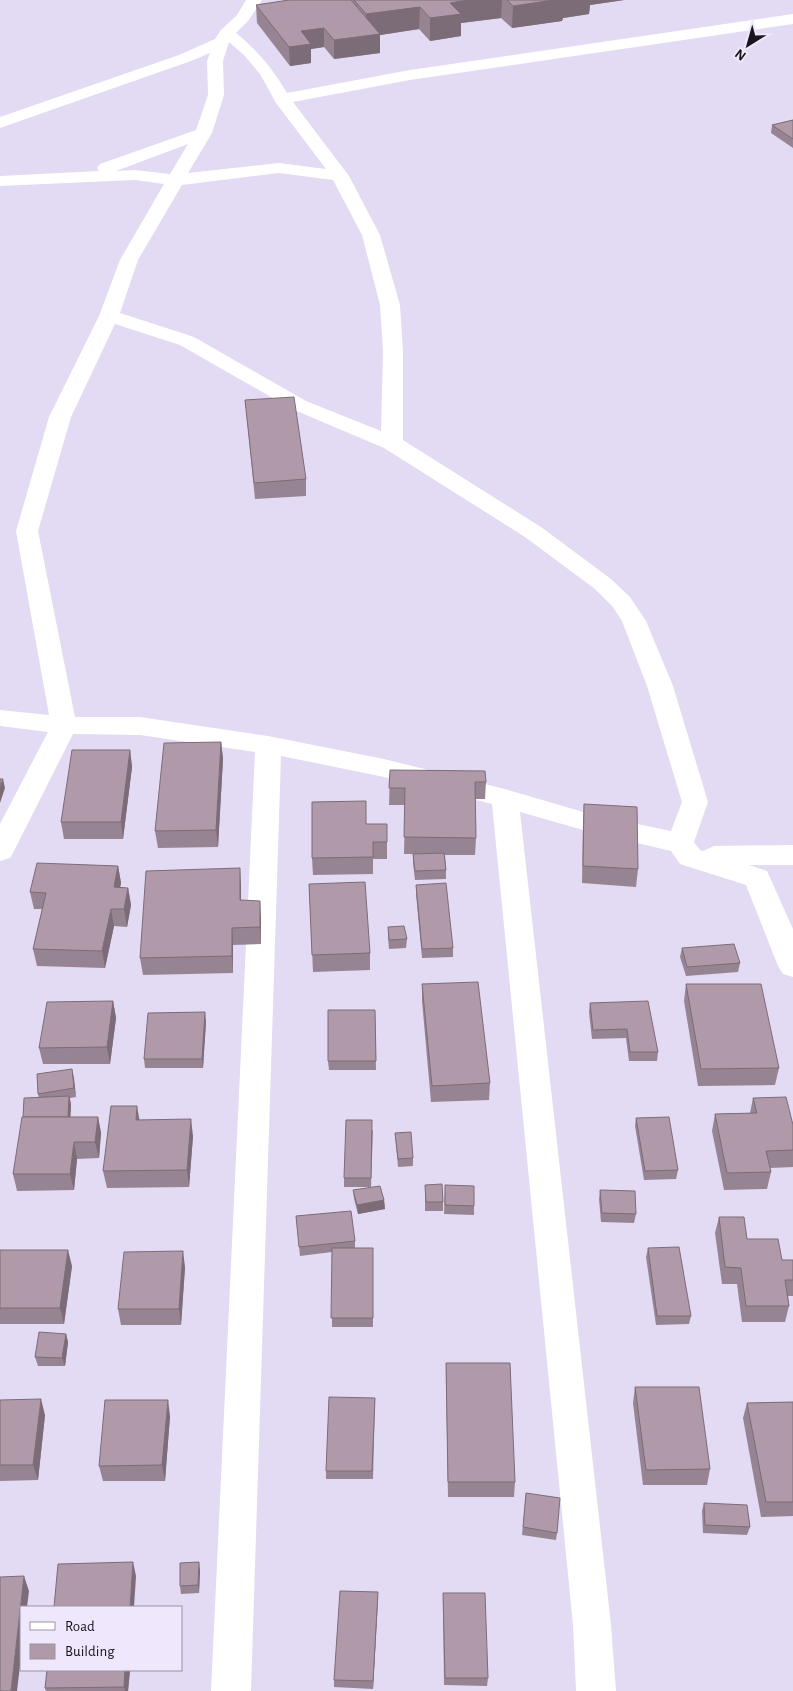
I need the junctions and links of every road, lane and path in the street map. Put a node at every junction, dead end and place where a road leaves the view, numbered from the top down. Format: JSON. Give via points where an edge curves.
{"nodes":[{"id":1,"x":254,"y":0,"type":"edge"},
{"id":2,"x":793,"y":19,"type":"edge"},
{"id":3,"x":224,"y":37,"type":"junction"},
{"id":4,"x":282,"y":99,"type":"junction"},
{"id":5,"x":0,"y":122,"type":"edge"},
{"id":6,"x":203,"y":133,"type":"junction"},
{"id":7,"x":83,"y":176,"type":"junction"},
{"id":8,"x":340,"y":176,"type":"junction"},
{"id":9,"x":175,"y":180,"type":"junction"},
{"id":10,"x":0,"y":181,"type":"edge"},
{"id":11,"x":109,"y":316,"type":"junction"},
{"id":12,"x":392,"y":443,"type":"junction"},
{"id":13,"x":0,"y":718,"type":"edge"},
{"id":14,"x":64,"y":725,"type":"junction"},
{"id":15,"x":268,"y":745,"type":"junction"},
{"id":16,"x":505,"y":798,"type":"junction"},
{"id":17,"x":685,"y":850,"type":"junction"},
{"id":18,"x":0,"y":851,"type":"edge"},
{"id":19,"x":793,"y":856,"type":"edge"},
{"id":20,"x":793,"y":966,"type":"edge"},
{"id":21,"x":230,"y":1691,"type":"edge"},
{"id":22,"x":596,"y":1691,"type":"edge"}],
"edges":[{"from":1,"to":3,"type":"street","via":[[243,18]]},
{"from":2,"to":4,"type":"street","via":[[410,74]]},
{"from":3,"to":4,"type":"street","via":[[250,52],[267,72]]},
{"from":3,"to":5,"type":"street","via":[[169,64]]},
{"from":3,"to":6,"type":"street","via":[[215,61],[216,95]]},
{"from":4,"to":8,"type":"street"},
{"from":6,"to":7,"type":"street"},
{"from":6,"to":9,"type":"street"},
{"from":7,"to":9,"type":"street","via":[[135,174]]},
{"from":7,"to":10,"type":"street"},
{"from":8,"to":9,"type":"street","via":[[278,168]]},
{"from":8,"to":12,"type":"street","via":[[371,236],[390,305]]},
{"from":9,"to":11,"type":"street","via":[[129,260]]},
{"from":11,"to":12,"type":"street","via":[[187,341],[299,405]]},
{"from":11,"to":14,"type":"street","via":[[60,417],[27,531]]},
{"from":12,"to":17,"type":"street","via":[[533,532],[622,602],[634,621],[660,686],[695,802]]},
{"from":13,"to":14,"type":"street"},
{"from":14,"to":15,"type":"street","via":[[140,726]]},
{"from":14,"to":18,"type":"street"},
{"from":15,"to":16,"type":"street","via":[[384,768]]},
{"from":15,"to":21,"type":"street"},
{"from":16,"to":17,"type":"street"},
{"from":16,"to":22,"type":"street","via":[[590,1605]]},
{"from":17,"to":19,"type":"street"},
{"from":17,"to":20,"type":"street","via":[[757,878]]}]}
